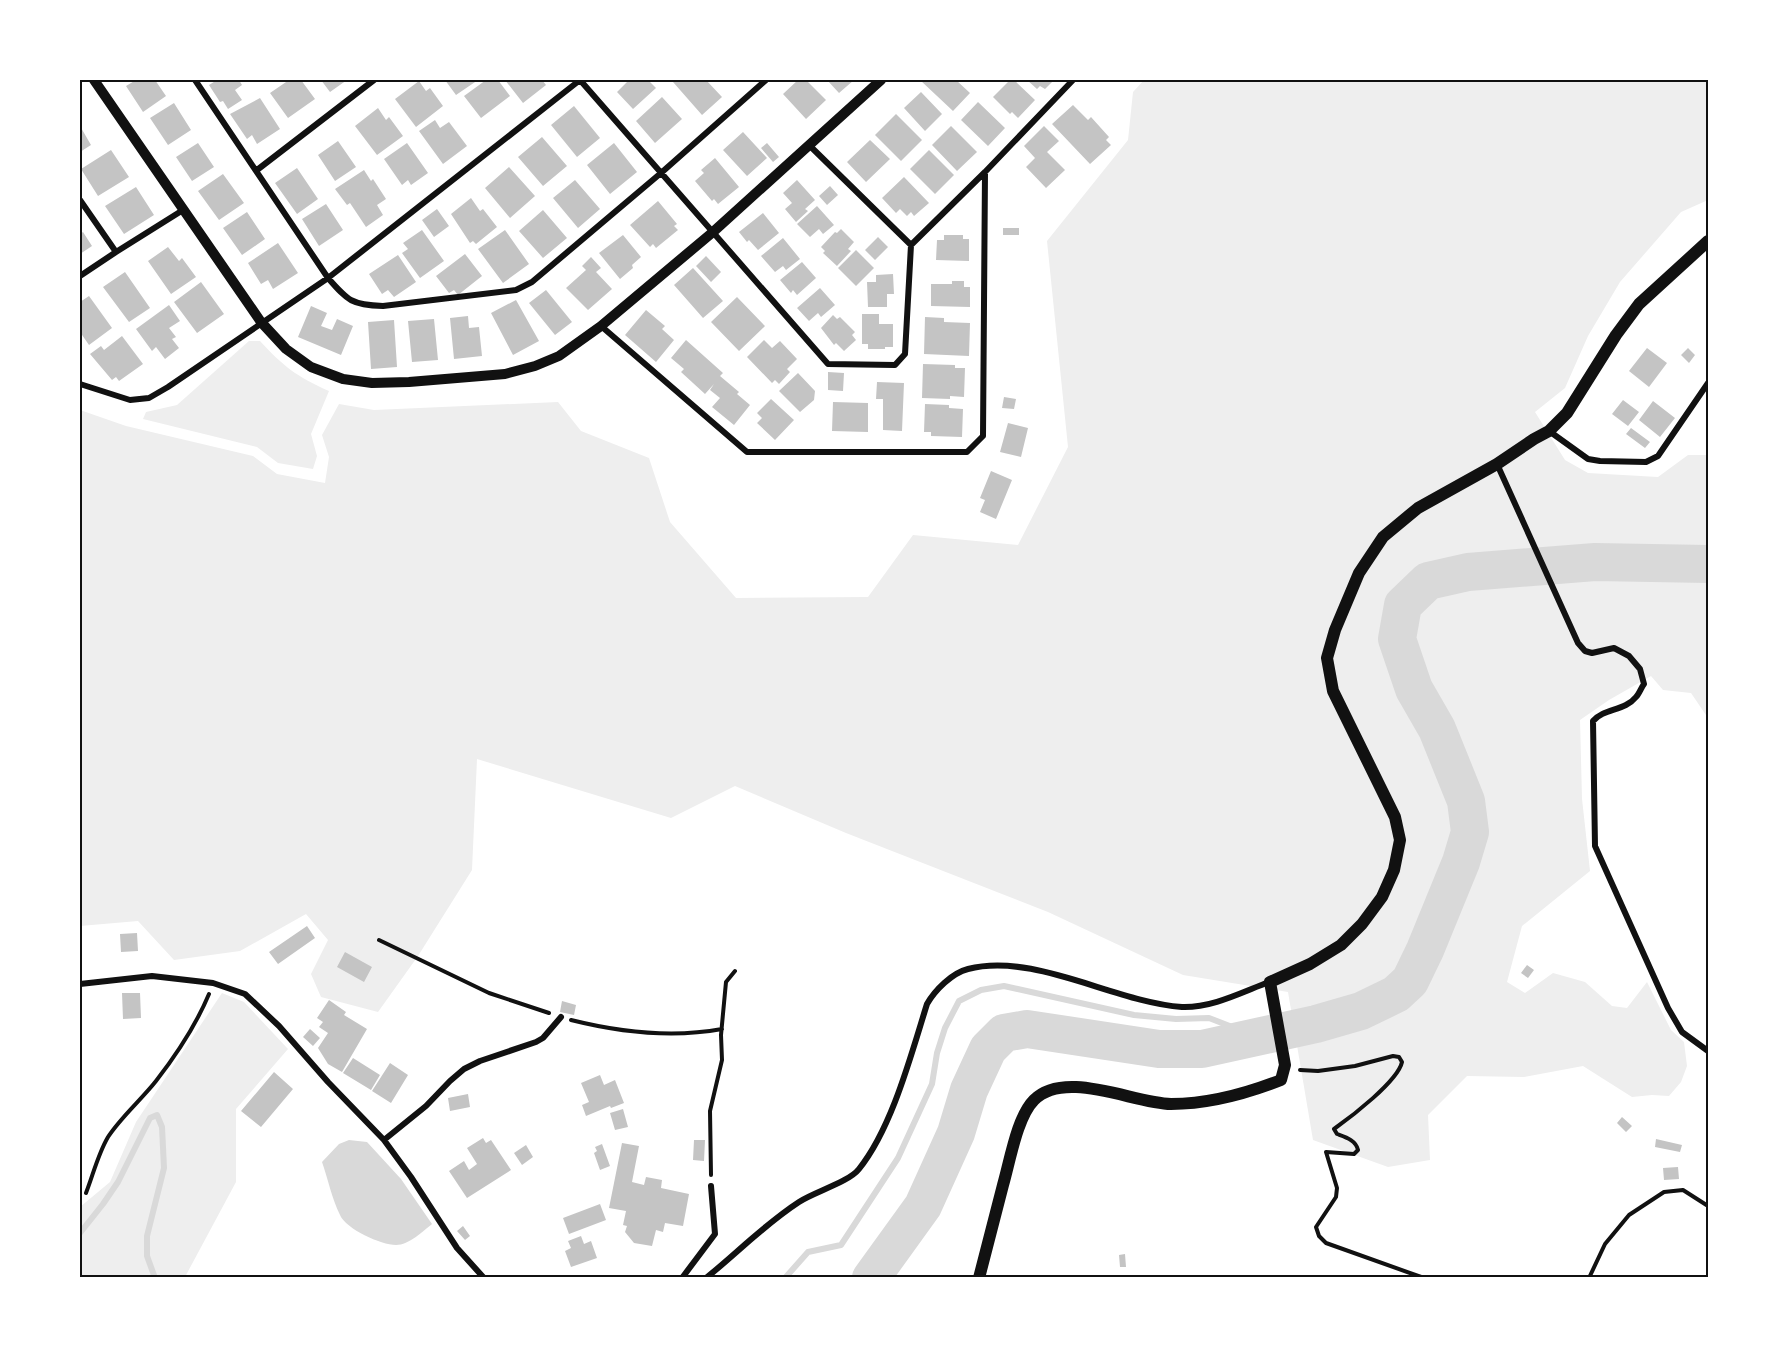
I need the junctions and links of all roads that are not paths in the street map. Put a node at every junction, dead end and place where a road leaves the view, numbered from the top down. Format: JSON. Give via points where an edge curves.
{"nodes":[{"id":1,"x":94,"y":80,"type":"edge"},
{"id":2,"x":195,"y":80,"type":"edge"},
{"id":3,"x":374,"y":80,"type":"edge"},
{"id":4,"x":580,"y":80,"type":"edge"},
{"id":5,"x":766,"y":80,"type":"edge"},
{"id":6,"x":881,"y":80,"type":"edge"},
{"id":7,"x":1073,"y":80,"type":"edge"},
{"id":8,"x":810,"y":146,"type":"junction"},
{"id":9,"x":257,"y":170,"type":"junction"},
{"id":10,"x":986,"y":172,"type":"junction"},
{"id":11,"x":661,"y":173,"type":"junction"},
{"id":12,"x":80,"y":200,"type":"edge"},
{"id":13,"x":183,"y":210,"type":"junction"},
{"id":14,"x":713,"y":232,"type":"junction"},
{"id":15,"x":1708,"y":241,"type":"edge"},
{"id":16,"x":911,"y":245,"type":"junction"},
{"id":17,"x":116,"y":252,"type":"junction"},
{"id":18,"x":80,"y":276,"type":"edge"},
{"id":19,"x":328,"y":278,"type":"junction"},
{"id":20,"x":261,"y":322,"type":"junction"},
{"id":21,"x":601,"y":326,"type":"junction"},
{"id":22,"x":1708,"y":383,"type":"edge"},
{"id":23,"x":80,"y":384,"type":"edge"},
{"id":24,"x":1549,"y":431,"type":"junction"},
{"id":25,"x":1497,"y":464,"type":"junction"},
{"id":26,"x":80,"y":984,"type":"edge"},
{"id":27,"x":1271,"y":985,"type":"junction"},
{"id":28,"x":561,"y":1017,"type":"road end"},
{"id":29,"x":1708,"y":1051,"type":"edge"},
{"id":30,"x":384,"y":1140,"type":"junction"},
{"id":31,"x":711,"y":1186,"type":"road end"},
{"id":32,"x":484,"y":1278,"type":"edge"},
{"id":33,"x":682,"y":1278,"type":"edge"},
{"id":34,"x":706,"y":1278,"type":"edge"},
{"id":35,"x":979,"y":1278,"type":"edge"}],
"edges":[{"from":1,"to":13,"type":"street"},
{"from":2,"to":9,"type":"street"},
{"from":3,"to":9,"type":"street"},
{"from":4,"to":11,"type":"street"},
{"from":4,"to":19,"type":"street"},
{"from":5,"to":11,"type":"street"},
{"from":6,"to":8,"type":"street"},
{"from":7,"to":10,"type":"street"},
{"from":8,"to":14,"type":"street"},
{"from":8,"to":16,"type":"street"},
{"from":9,"to":19,"type":"street"},
{"from":10,"to":16,"type":"street"},
{"from":10,"to":21,"type":"street","via":[[983,436],[968,452],[747,452]]},
{"from":11,"to":14,"type":"street"},
{"from":11,"to":19,"type":"street","via":[[532,282],[516,290],[383,306],[362,305],[345,298]]},
{"from":12,"to":17,"type":"street"},
{"from":13,"to":17,"type":"street"},
{"from":13,"to":20,"type":"street"},
{"from":14,"to":16,"type":"street","via":[[828,364],[895,365],[905,354]]},
{"from":14,"to":21,"type":"street"},
{"from":15,"to":24,"type":"main road","via":[[1639,304],[1567,413]]},
{"from":17,"to":18,"type":"street"},
{"from":19,"to":20,"type":"street"},
{"from":20,"to":21,"type":"street","via":[[286,349],[311,367],[343,379],[372,383],[505,374],[559,356]]},
{"from":20,"to":23,"type":"street","via":[[149,398],[130,400]]},
{"from":22,"to":24,"type":"street","via":[[1658,456],[1646,462],[1588,459]]},
{"from":24,"to":25,"type":"main road"},
{"from":25,"to":27,"type":"main road","via":[[1418,508],[1383,537],[1359,573],[1342,612],[1327,658],[1333,691],[1391,808],[1400,840],[1394,870],[1382,897],[1362,924],[1341,945]]},
{"from":25,"to":29,"type":"street","via":[[1578,642],[1585,651],[1614,648],[1629,656],[1640,669],[1644,684],[1636,698],[1624,708],[1597,716],[1593,721],[1595,846],[1668,1008],[1682,1032]]},
{"from":26,"to":30,"type":"street","via":[[152,976],[213,983],[245,994]]},
{"from":27,"to":34,"type":"street","via":[[1218,1002],[1184,1007],[1143,1000],[1035,970],[1000,966],[967,969],[933,993],[927,1004],[901,1087],[876,1144],[858,1171],[798,1203]]},
{"from":27,"to":35,"type":"main road","via":[[1285,1070],[1281,1080],[1218,1099],[1170,1104],[1080,1087],[1055,1087],[1034,1099],[1015,1142]]},
{"from":28,"to":30,"type":"street","via":[[536,1042],[464,1069]]},
{"from":30,"to":32,"type":"street","via":[[457,1248]]},
{"from":31,"to":33,"type":"street","via":[[715,1234]]}]}
